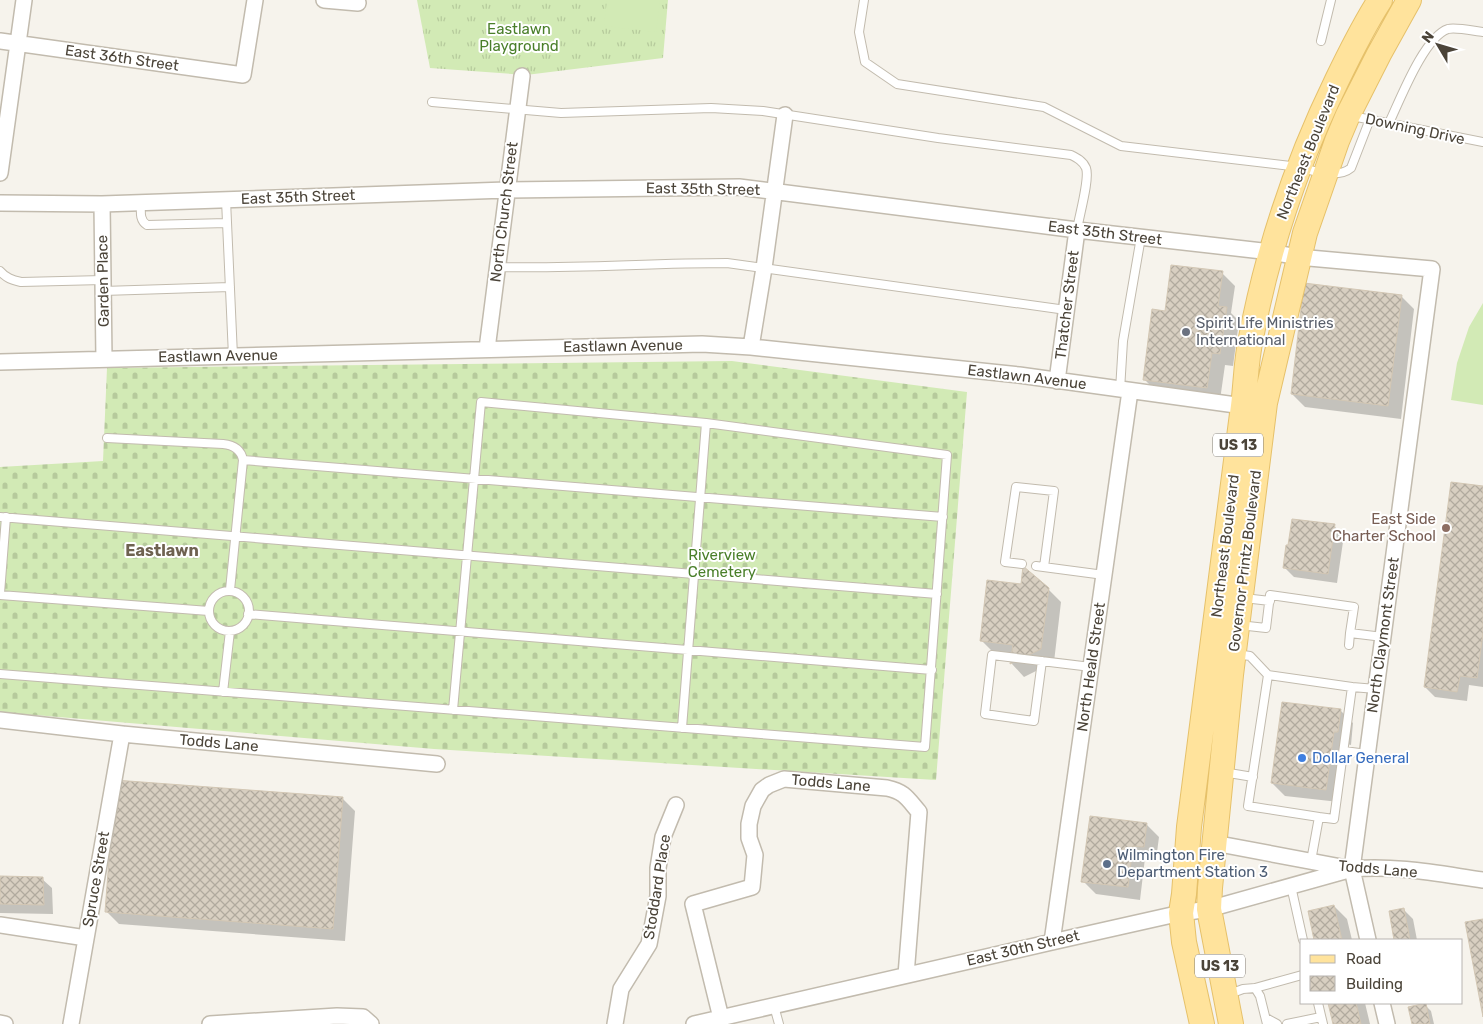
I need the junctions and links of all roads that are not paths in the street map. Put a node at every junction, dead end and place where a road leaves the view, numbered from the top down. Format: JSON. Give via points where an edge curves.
{"nodes":[{"id":1,"x":24,"y":0,"type":"edge"},
{"id":2,"x":255,"y":0,"type":"edge"},
{"id":3,"x":324,"y":0,"type":"edge"},
{"id":4,"x":864,"y":0,"type":"edge"},
{"id":5,"x":1331,"y":0,"type":"edge"},
{"id":6,"x":358,"y":2,"type":"dead end"},
{"id":7,"x":1388,"y":6,"type":"edge"},
{"id":8,"x":1483,"y":32,"type":"edge"},
{"id":9,"x":0,"y":41,"type":"edge"},
{"id":10,"x":1321,"y":41,"type":"dead end"},
{"id":11,"x":19,"y":44,"type":"junction"},
{"id":12,"x":522,"y":76,"type":"dead end"},
{"id":13,"x":432,"y":102,"type":"dead end"},
{"id":14,"x":517,"y":110,"type":"junction"},
{"id":15,"x":785,"y":114,"type":"junction"},
{"id":16,"x":1359,"y":117,"type":"junction"},
{"id":17,"x":1389,"y":123,"type":"junction"},
{"id":18,"x":1483,"y":142,"type":"edge"},
{"id":19,"x":1299,"y":167,"type":"junction"},
{"id":20,"x":0,"y":173,"type":"edge"},
{"id":21,"x":1326,"y":174,"type":"junction"},
{"id":22,"x":506,"y":190,"type":"junction"},
{"id":23,"x":774,"y":191,"type":"junction"},
{"id":24,"x":226,"y":200,"type":"junction"},
{"id":25,"x":0,"y":203,"type":"edge"},
{"id":26,"x":140,"y":203,"type":"junction"},
{"id":27,"x":102,"y":204,"type":"junction"},
{"id":28,"x":227,"y":223,"type":"junction"},
{"id":29,"x":1077,"y":230,"type":"junction"},
{"id":30,"x":1141,"y":237,"type":"junction"},
{"id":31,"x":1271,"y":252,"type":"junction"},
{"id":32,"x":1298,"y":257,"type":"junction"},
{"id":33,"x":496,"y":267,"type":"junction"},
{"id":34,"x":764,"y":268,"type":"junction"},
{"id":35,"x":1432,"y":269,"type":"joint"},
{"id":36,"x":0,"y":271,"type":"edge"},
{"id":37,"x":103,"y":286,"type":"junction"},
{"id":38,"x":230,"y":287,"type":"junction"},
{"id":39,"x":1066,"y":310,"type":"junction"},
{"id":40,"x":751,"y":347,"type":"junction"},
{"id":41,"x":487,"y":349,"type":"junction"},
{"id":42,"x":233,"y":356,"type":"junction"},
{"id":43,"x":104,"y":359,"type":"junction"},
{"id":44,"x":0,"y":362,"type":"edge"},
{"id":45,"x":1057,"y":380,"type":"junction"},
{"id":46,"x":1125,"y":391,"type":"junction"},
{"id":47,"x":1254,"y":404,"type":"junction"},
{"id":48,"x":706,"y":423,"type":"junction"},
{"id":49,"x":107,"y":438,"type":"dead end"},
{"id":50,"x":243,"y":460,"type":"junction"},
{"id":51,"x":474,"y":478,"type":"junction"},
{"id":52,"x":700,"y":497,"type":"junction"},
{"id":53,"x":943,"y":516,"type":"junction"},
{"id":54,"x":3,"y":517,"type":"edge"},
{"id":55,"x":236,"y":536,"type":"junction"},
{"id":56,"x":467,"y":555,"type":"junction"},
{"id":57,"x":1022,"y":564,"type":"dead end"},
{"id":58,"x":694,"y":574,"type":"junction"},
{"id":59,"x":1104,"y":575,"type":"junction"},
{"id":60,"x":230,"y":590,"type":"junction"},
{"id":61,"x":0,"y":594,"type":"edge"},
{"id":62,"x":937,"y":594,"type":"junction"},
{"id":63,"x":1240,"y":598,"type":"junction"},
{"id":64,"x":1270,"y":601,"type":"junction"},
{"id":65,"x":209,"y":611,"type":"junction"},
{"id":66,"x":248,"y":614,"type":"junction"},
{"id":67,"x":1237,"y":625,"type":"junction"},
{"id":68,"x":230,"y":631,"type":"junction"},
{"id":69,"x":460,"y":632,"type":"junction"},
{"id":70,"x":1350,"y":633,"type":"junction"},
{"id":71,"x":1383,"y":637,"type":"junction"},
{"id":72,"x":1349,"y":645,"type":"dead end"},
{"id":73,"x":688,"y":650,"type":"junction"},
{"id":74,"x":1234,"y":654,"type":"junction"},
{"id":75,"x":1042,"y":661,"type":"junction"},
{"id":76,"x":1091,"y":667,"type":"junction"},
{"id":77,"x":932,"y":670,"type":"junction"},
{"id":78,"x":0,"y":674,"type":"edge"},
{"id":79,"x":1268,"y":676,"type":"junction"},
{"id":80,"x":1352,"y":687,"type":"junction"},
{"id":81,"x":1376,"y":689,"type":"junction"},
{"id":82,"x":223,"y":692,"type":"junction"},
{"id":83,"x":453,"y":710,"type":"junction"},
{"id":84,"x":0,"y":720,"type":"edge"},
{"id":85,"x":682,"y":728,"type":"junction"},
{"id":86,"x":122,"y":734,"type":"junction"},
{"id":87,"x":1344,"y":751,"type":"junction"},
{"id":88,"x":1367,"y":754,"type":"junction"},
{"id":89,"x":437,"y":764,"type":"dead end"},
{"id":90,"x":1221,"y":772,"type":"junction"},
{"id":91,"x":1253,"y":777,"type":"junction"},
{"id":92,"x":676,"y":805,"type":"dead end"},
{"id":93,"x":1319,"y":817,"type":"junction"},
{"id":94,"x":1214,"y":843,"type":"junction"},
{"id":95,"x":1311,"y":861,"type":"junction"},
{"id":96,"x":1352,"y":869,"type":"junction"},
{"id":97,"x":1483,"y":876,"type":"edge"},
{"id":98,"x":1291,"y":886,"type":"junction"},
{"id":99,"x":1209,"y":908,"type":"junction"},
{"id":100,"x":1181,"y":913,"type":"junction"},
{"id":101,"x":0,"y":925,"type":"edge"},
{"id":102,"x":86,"y":938,"type":"junction"},
{"id":103,"x":1303,"y":939,"type":"edge"},
{"id":104,"x":1368,"y":939,"type":"edge"},
{"id":105,"x":1052,"y":942,"type":"junction"},
{"id":106,"x":906,"y":975,"type":"junction"},
{"id":107,"x":1300,"y":976,"type":"edge"},
{"id":108,"x":1254,"y":988,"type":"junction"},
{"id":109,"x":1226,"y":995,"type":"junction"},
{"id":110,"x":1318,"y":1004,"type":"edge"},
{"id":111,"x":1382,"y":1004,"type":"edge"},
{"id":112,"x":774,"y":1006,"type":"junction"},
{"id":113,"x":1322,"y":1020,"type":"edge"},
{"id":114,"x":714,"y":1021,"type":"edge"},
{"id":115,"x":1267,"y":1021,"type":"edge"},
{"id":116,"x":0,"y":1023,"type":"edge"},
{"id":117,"x":5,"y":1024,"type":"edge"},
{"id":118,"x":71,"y":1024,"type":"edge"},
{"id":119,"x":210,"y":1024,"type":"edge"},
{"id":120,"x":371,"y":1024,"type":"edge"},
{"id":121,"x":615,"y":1024,"type":"edge"},
{"id":122,"x":694,"y":1024,"type":"edge"},
{"id":123,"x":779,"y":1024,"type":"edge"},
{"id":124,"x":1202,"y":1024,"type":"edge"},
{"id":125,"x":1231,"y":1024,"type":"edge"},
{"id":126,"x":1278,"y":1024,"type":"edge"},
{"id":127,"x":1287,"y":1024,"type":"edge"},
{"id":128,"x":1387,"y":1024,"type":"edge"}],
"edges":[{"from":1,"to":11,"type":"street"},
{"from":2,"to":11,"type":"street","name":"East 36th Street","via":[[243,75]]},
{"from":3,"to":6,"type":"street"},
{"from":4,"to":19,"type":"lane","via":[[859,32],[864,62],[896,84],[1044,107],[1121,146]]},
{"from":5,"to":10,"type":"lane"},
{"from":7,"to":16,"type":"main road","name":"Governor Printz Boulevard","number":"US 13"},
{"from":7,"to":19,"type":"main road","name":"Northeast Boulevard","number":"US 13","via":[[1350,53]]},
{"from":8,"to":17,"type":"lane","via":[[1450,28],[1434,38]]},
{"from":9,"to":11,"type":"street","name":"East 36th Street"},
{"from":11,"to":20,"type":"street"},
{"from":12,"to":14,"type":"street","name":"North Church Street"},
{"from":13,"to":14,"type":"lane"},
{"from":14,"to":15,"type":"lane","via":[[561,113],[711,108]]},
{"from":14,"to":22,"type":"street","name":"North Church Street"},
{"from":15,"to":23,"type":"street"},
{"from":15,"to":29,"type":"lane","via":[[1071,155],[1085,166],[1087,176]]},
{"from":16,"to":17,"type":"lane","name":"Downing Drive"},
{"from":16,"to":21,"type":"main road","name":"Governor Printz Boulevard","number":"US 13","via":[[1337,141]]},
{"from":17,"to":18,"type":"lane","name":"Downing Drive"},
{"from":19,"to":21,"type":"lane"},
{"from":19,"to":31,"type":"main road","name":"Northeast Boulevard","number":"US 13"},
{"from":21,"to":32,"type":"main road","name":"Governor Printz Boulevard","number":"US 13"},
{"from":22,"to":23,"type":"street","name":"East 35th Street","via":[[716,186]]},
{"from":22,"to":24,"type":"street","name":"East 35th Street"},
{"from":22,"to":33,"type":"street","name":"North Church Street"},
{"from":23,"to":29,"type":"street","name":"East 35th Street"},
{"from":23,"to":34,"type":"street"},
{"from":24,"to":26,"type":"street","name":"East 35th Street"},
{"from":24,"to":28,"type":"lane"},
{"from":25,"to":27,"type":"street","name":"East 35th Street"},
{"from":26,"to":27,"type":"street","name":"East 35th Street"},
{"from":26,"to":28,"type":"lane","via":[[141,219],[147,225]]},
{"from":27,"to":37,"type":"street","name":"Garden Place"},
{"from":28,"to":38,"type":"lane"},
{"from":29,"to":30,"type":"street","name":"East 35th Street"},
{"from":29,"to":39,"type":"street","name":"Thatcher Street"},
{"from":30,"to":31,"type":"street","name":"East 35th Street"},
{"from":30,"to":46,"type":"lane","via":[[1123,340]]},
{"from":31,"to":32,"type":"street","name":"East 35th Street"},
{"from":31,"to":47,"type":"main road","via":[[1279,277],[1263,353],[1263,386]]},
{"from":32,"to":35,"type":"street","name":"East 35th Street"},
{"from":32,"to":47,"type":"main road","name":"Governor Printz Boulevard","number":"US 13"},
{"from":33,"to":34,"type":"lane","via":[[726,263]]},
{"from":33,"to":41,"type":"street","name":"North Church Street"},
{"from":34,"to":39,"type":"lane"},
{"from":34,"to":40,"type":"street"},
{"from":35,"to":71,"type":"street","name":"North Claymont Street"},
{"from":36,"to":37,"type":"lane","via":[[4,276],[21,282]]},
{"from":37,"to":38,"type":"lane"},
{"from":37,"to":43,"type":"street","name":"Garden Place"},
{"from":38,"to":42,"type":"lane"},
{"from":39,"to":45,"type":"street","name":"Thatcher Street"},
{"from":40,"to":41,"type":"street","name":"Eastlawn Avenue","via":[[702,344]]},
{"from":40,"to":45,"type":"street","name":"Eastlawn Avenue"},
{"from":41,"to":42,"type":"street","name":"Eastlawn Avenue"},
{"from":42,"to":43,"type":"street","name":"Eastlawn Avenue"},
{"from":43,"to":44,"type":"street","name":"Eastlawn Avenue"},
{"from":45,"to":46,"type":"street","name":"Eastlawn Avenue"},
{"from":46,"to":47,"type":"street","name":"Eastlawn Avenue"},
{"from":46,"to":59,"type":"street","name":"North Heald Street"},
{"from":47,"to":63,"type":"main road","name":"Governor Printz Boulevard","number":"US 13"},
{"from":47,"to":100,"type":"main road","name":"Northeast Boulevard","number":"US 13","via":[[1190,817]]},
{"from":48,"to":51,"type":"lane","via":[[481,402]]},
{"from":48,"to":52,"type":"lane"},
{"from":48,"to":53,"type":"lane","via":[[947,455]]},
{"from":49,"to":50,"type":"lane","via":[[223,444],[235,446]]},
{"from":50,"to":51,"type":"lane"},
{"from":50,"to":55,"type":"lane"},
{"from":51,"to":52,"type":"lane"},
{"from":51,"to":56,"type":"lane"},
{"from":52,"to":53,"type":"lane"},
{"from":52,"to":58,"type":"lane"},
{"from":53,"to":62,"type":"lane"},
{"from":54,"to":55,"type":"lane"},
{"from":54,"to":61,"type":"lane"},
{"from":55,"to":56,"type":"lane"},
{"from":55,"to":60,"type":"lane"},
{"from":56,"to":58,"type":"lane"},
{"from":56,"to":69,"type":"lane"},
{"from":57,"to":59,"type":"lane","via":[[1005,562],[1016,486],[1054,491],[1040,566]]},
{"from":58,"to":62,"type":"lane"},
{"from":58,"to":73,"type":"lane"},
{"from":59,"to":76,"type":"street","name":"North Heald Street"},
{"from":60,"to":65,"type":"lane","via":[[217,594]]},
{"from":60,"to":66,"type":"lane","via":[[247,601]]},
{"from":61,"to":65,"type":"lane"},
{"from":62,"to":77,"type":"lane"},
{"from":63,"to":64,"type":"lane"},
{"from":63,"to":67,"type":"main road","name":"Governor Printz Boulevard","number":"US 13"},
{"from":64,"to":67,"type":"lane","via":[[1266,628]]},
{"from":64,"to":70,"type":"lane","via":[[1270,595],[1354,608]]},
{"from":65,"to":68,"type":"lane","via":[[218,628]]},
{"from":66,"to":68,"type":"lane","via":[[242,626]]},
{"from":66,"to":69,"type":"lane"},
{"from":67,"to":74,"type":"main road","name":"Governor Printz Boulevard","number":"US 13"},
{"from":68,"to":82,"type":"lane"},
{"from":69,"to":73,"type":"lane"},
{"from":69,"to":83,"type":"lane"},
{"from":70,"to":71,"type":"lane"},
{"from":70,"to":72,"type":"lane"},
{"from":71,"to":81,"type":"street","name":"North Claymont Street"},
{"from":73,"to":77,"type":"lane"},
{"from":73,"to":85,"type":"lane"},
{"from":74,"to":79,"type":"lane","via":[[1250,656]]},
{"from":74,"to":90,"type":"main road","name":"Governor Printz Boulevard","number":"US 13"},
{"from":75,"to":75,"type":"lane","via":[[992,655],[985,714],[1034,722]]},
{"from":75,"to":76,"type":"lane"},
{"from":76,"to":105,"type":"street","name":"North Heald Street"},
{"from":77,"to":85,"type":"lane","via":[[925,747]]},
{"from":78,"to":82,"type":"lane"},
{"from":79,"to":80,"type":"lane"},
{"from":79,"to":91,"type":"lane"},
{"from":80,"to":81,"type":"lane"},
{"from":80,"to":87,"type":"lane"},
{"from":81,"to":88,"type":"street","name":"North Claymont Street"},
{"from":82,"to":83,"type":"lane"},
{"from":83,"to":85,"type":"lane"},
{"from":84,"to":86,"type":"street","name":"Todds Lane"},
{"from":86,"to":89,"type":"street","name":"Todds Lane"},
{"from":86,"to":102,"type":"street","name":"Spruce Street"},
{"from":87,"to":88,"type":"lane"},
{"from":87,"to":93,"type":"lane","via":[[1334,819]]},
{"from":88,"to":96,"type":"street","name":"North Claymont Street"},
{"from":90,"to":91,"type":"lane"},
{"from":90,"to":94,"type":"main road","name":"Governor Printz Boulevard","number":"US 13"},
{"from":91,"to":93,"type":"lane","via":[[1248,806]]},
{"from":92,"to":121,"type":"street","name":"Stoddard Place","via":[[663,837],[658,896],[649,944],[622,989]]},
{"from":93,"to":95,"type":"lane"},
{"from":94,"to":95,"type":"street","name":"Todds Lane"},
{"from":94,"to":99,"type":"main road","name":"Governor Printz Boulevard","number":"US 13"},
{"from":95,"to":96,"type":"street","name":"Todds Lane"},
{"from":96,"to":97,"type":"street","name":"Todds Lane","via":[[1392,868]]},
{"from":96,"to":98,"type":"street","name":"East 30th Street"},
{"from":96,"to":104,"type":"street","name":"North Claymont Street"},
{"from":98,"to":99,"type":"street","name":"East 30th Street"},
{"from":98,"to":103,"type":"lane"},
{"from":99,"to":100,"type":"street","name":"East 30th Street"},
{"from":99,"to":109,"type":"main road","number":"US 13"},
{"from":100,"to":105,"type":"street","name":"East 30th Street"},
{"from":100,"to":124,"type":"main road","name":"Northeast Boulevard","number":"US 13"},
{"from":101,"to":102,"type":"street"},
{"from":102,"to":118,"type":"street","name":"Spruce Street"},
{"from":105,"to":106,"type":"street","name":"East 30th Street"},
{"from":106,"to":112,"type":"street","name":"East 30th Street"},
{"from":106,"to":114,"type":"street","name":"Todds Lane","via":[[919,812],[899,791],[784,779],[762,790],[753,806],[749,824],[749,838],[755,855],[752,887],[693,904]]},
{"from":107,"to":108,"type":"lane"},
{"from":108,"to":109,"type":"lane"},
{"from":108,"to":115,"type":"lane","via":[[1260,996]]},
{"from":109,"to":125,"type":"main road","number":"US 13"},
{"from":110,"to":113,"type":"lane"},
{"from":111,"to":128,"type":"street"},
{"from":112,"to":114,"type":"street","name":"East 30th Street"},
{"from":112,"to":123,"type":"lane"},
{"from":113,"to":127,"type":"lane"},
{"from":114,"to":122,"type":"street","name":"East 30th Street"},
{"from":115,"to":126,"type":"lane"},
{"from":116,"to":117,"type":"street"},
{"from":119,"to":120,"type":"street","via":[[337,1016],[363,1017]]}]}
